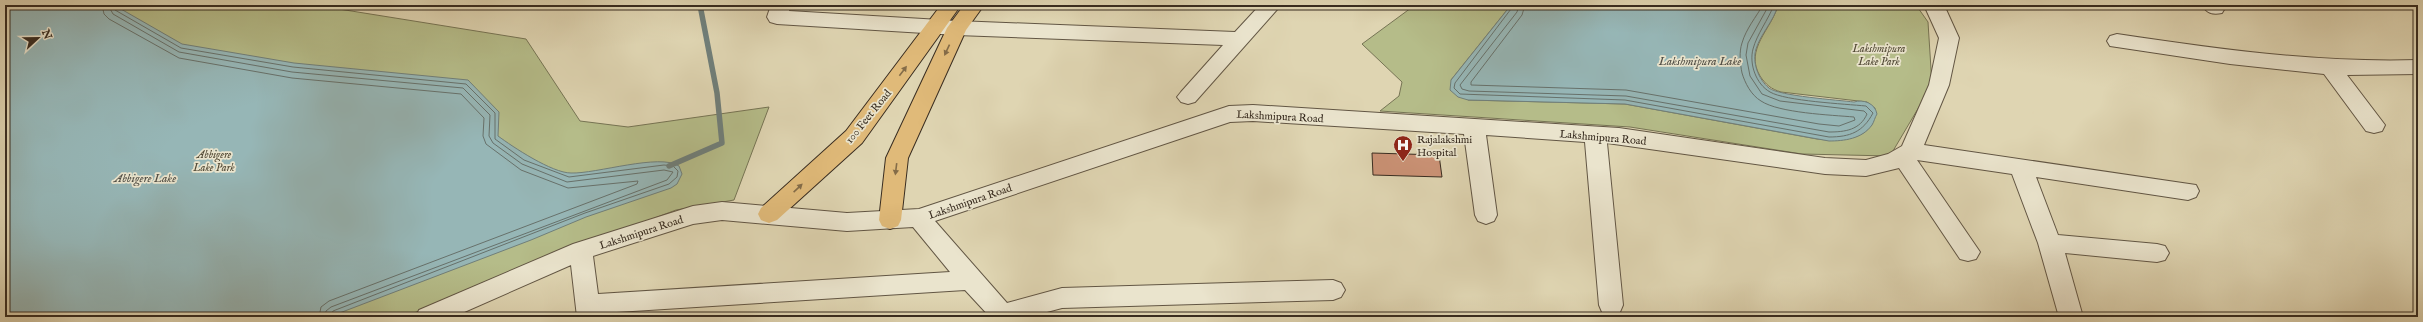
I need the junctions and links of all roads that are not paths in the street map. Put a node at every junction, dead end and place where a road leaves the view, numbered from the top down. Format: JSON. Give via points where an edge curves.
{"nodes":[{"id":1,"x":780,"y":5,"type":"edge"},
{"id":2,"x":951,"y":5,"type":"edge"},
{"id":3,"x":974,"y":5,"type":"edge"},
{"id":4,"x":1271,"y":5,"type":"edge"},
{"id":5,"x":1934,"y":5,"type":"edge"},
{"id":6,"x":937,"y":27,"type":"junction"},
{"id":7,"x":958,"y":28,"type":"junction"},
{"id":8,"x":1240,"y":39,"type":"junction"},
{"id":9,"x":2117,"y":41,"type":"dead end"},
{"id":10,"x":2328,"y":66,"type":"junction"},
{"id":11,"x":2418,"y":66,"type":"edge"},
{"id":12,"x":1188,"y":97,"type":"dead end"},
{"id":13,"x":2374,"y":125,"type":"dead end"},
{"id":14,"x":1474,"y":127,"type":"junction"},
{"id":15,"x":1595,"y":135,"type":"junction"},
{"id":16,"x":1907,"y":153,"type":"junction"},
{"id":17,"x":2021,"y":168,"type":"junction"},
{"id":18,"x":2188,"y":191,"type":"dead end"},
{"id":19,"x":769,"y":214,"type":"junction"},
{"id":20,"x":1486,"y":215,"type":"dead end"},
{"id":21,"x":919,"y":218,"type":"junction"},
{"id":22,"x":890,"y":220,"type":"junction"},
{"id":23,"x":2050,"y":243,"type":"junction"},
{"id":24,"x":581,"y":251,"type":"junction"},
{"id":25,"x":1968,"y":252,"type":"dead end"},
{"id":26,"x":2157,"y":253,"type":"dead end"},
{"id":27,"x":971,"y":280,"type":"junction"},
{"id":28,"x":1333,"y":290,"type":"dead end"},
{"id":29,"x":1611,"y":305,"type":"dead end"},
{"id":30,"x":589,"y":311,"type":"edge"},
{"id":31,"x":1004,"y":316,"type":"edge"},
{"id":32,"x":428,"y":317,"type":"edge"},
{"id":33,"x":2070,"y":317,"type":"edge"}],
"edges":[{"from":1,"to":6,"type":"street","via":[[777,17]]},
{"from":2,"to":6,"type":"main road","name":"100 Feet Road"},
{"from":3,"to":7,"type":"main road"},
{"from":4,"to":8,"type":"street"},
{"from":5,"to":16,"type":"street","via":[[1949,38],[1939,85]]},
{"from":6,"to":7,"type":"street"},
{"from":19,"to":6,"type":"main road","name":"100 Feet Road","one_way":true,"via":[[854,137]]},
{"from":7,"to":8,"type":"street"},
{"from":7,"to":22,"type":"main road","one_way":true,"via":[[898,158]]},
{"from":8,"to":12,"type":"street"},
{"from":9,"to":10,"type":"street","via":[[2257,63]]},
{"from":10,"to":11,"type":"street"},
{"from":10,"to":13,"type":"street"},
{"from":14,"to":15,"type":"street","name":"Lakshmipura Road"},
{"from":14,"to":20,"type":"street"},
{"from":14,"to":21,"type":"street","name":"Lakshmipura Road","via":[[1253,113],[1229,114]]},
{"from":15,"to":16,"type":"street","name":"Lakshmipura Road","via":[[1619,136],[1825,166],[1866,168],[1894,161]]},
{"from":15,"to":29,"type":"street"},
{"from":16,"to":17,"type":"street"},
{"from":16,"to":25,"type":"street"},
{"from":17,"to":18,"type":"street"},
{"from":17,"to":23,"type":"street"},
{"from":19,"to":22,"type":"street","name":"Lakshmipura Road","via":[[847,222]]},
{"from":19,"to":24,"type":"street","name":"Lakshmipura Road","via":[[722,211],[693,215]]},
{"from":21,"to":22,"type":"street","name":"Lakshmipura Road"},
{"from":21,"to":27,"type":"street"},
{"from":23,"to":26,"type":"street"},
{"from":23,"to":33,"type":"street"},
{"from":24,"to":30,"type":"street"},
{"from":24,"to":32,"type":"street","name":"Lakshmipura Road"},
{"from":27,"to":30,"type":"street"},
{"from":27,"to":31,"type":"street"},
{"from":28,"to":31,"type":"street","via":[[1062,298]]}]}
